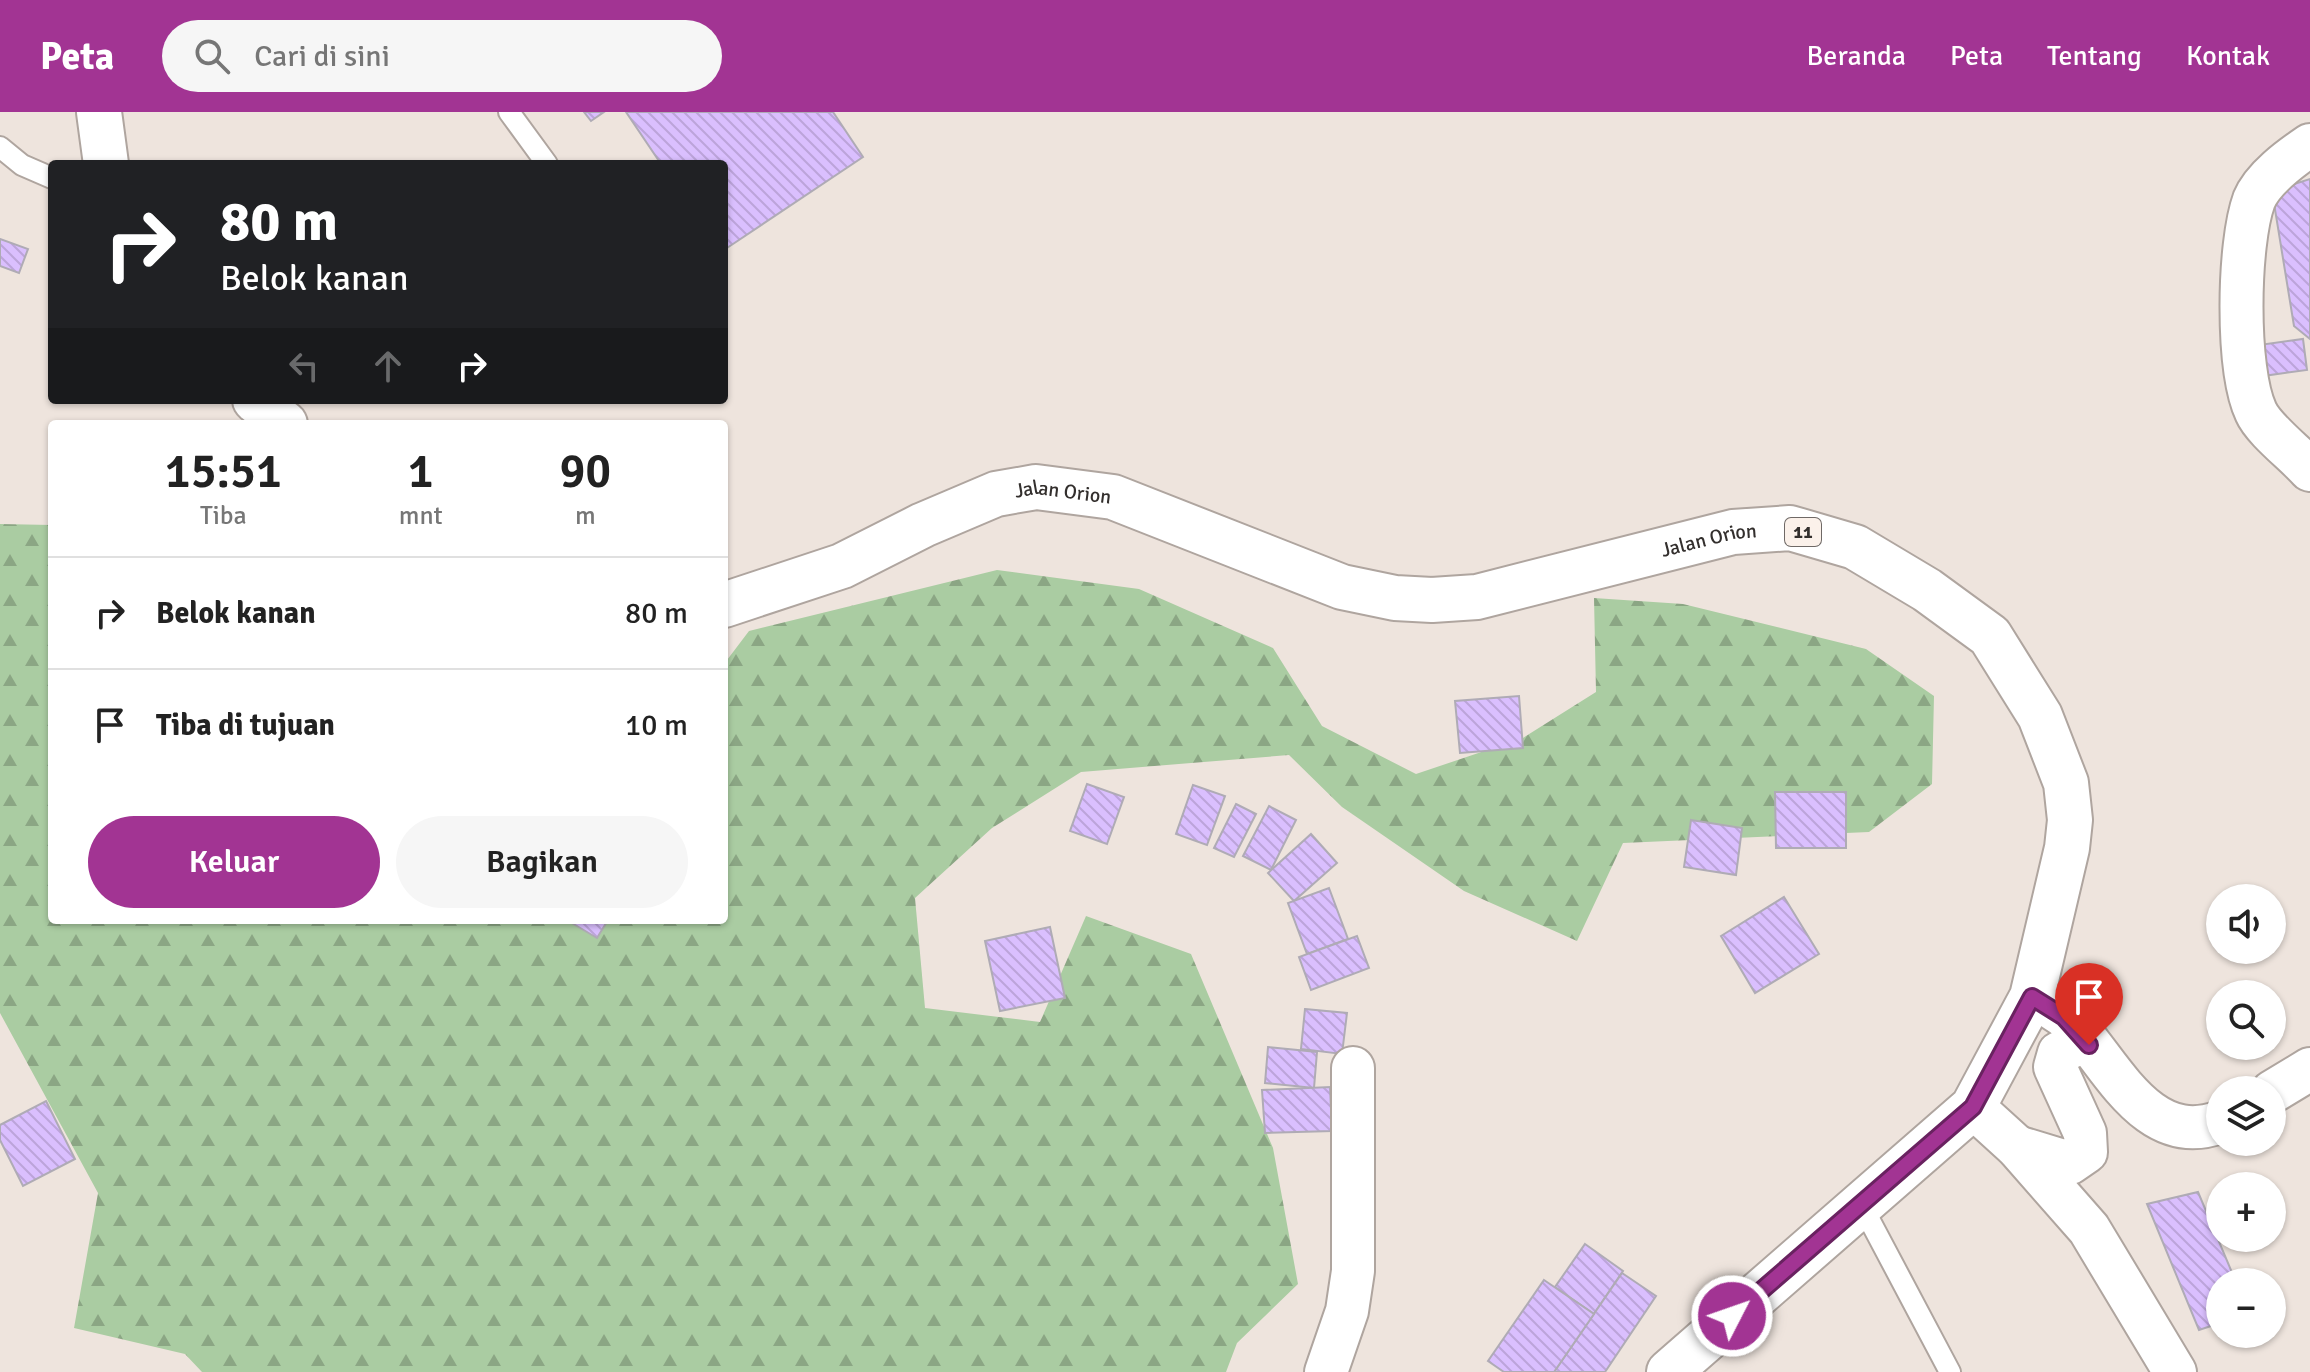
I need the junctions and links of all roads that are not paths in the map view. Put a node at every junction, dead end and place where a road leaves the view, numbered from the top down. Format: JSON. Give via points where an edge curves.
{"nodes":[{"id":1,"x":99,"y":112,"type":"edge"},
{"id":2,"x":509,"y":112,"type":"edge"},
{"id":3,"x":2310,"y":145,"type":"edge"},
{"id":4,"x":0,"y":147,"type":"edge"},
{"id":5,"x":105,"y":160,"type":"edge"},
{"id":6,"x":544,"y":160,"type":"edge"},
{"id":7,"x":48,"y":176,"type":"edge"},
{"id":8,"x":260,"y":404,"type":"edge"},
{"id":9,"x":280,"y":420,"type":"edge"},
{"id":10,"x":2310,"y":470,"type":"edge"},
{"id":11,"x":728,"y":604,"type":"edge"},
{"id":12,"x":2032,"y":997,"type":"junction"},
{"id":13,"x":2089,"y":1045,"type":"junction"},
{"id":14,"x":1353,"y":1068,"type":"dead end"},
{"id":15,"x":2310,"y":1069,"type":"edge"},
{"id":16,"x":2286,"y":1084,"type":"edge"},
{"id":17,"x":1973,"y":1107,"type":"junction"},
{"id":18,"x":2206,"y":1124,"type":"edge"},
{"id":19,"x":2017,"y":1147,"type":"junction"},
{"id":20,"x":1861,"y":1204,"type":"junction"},
{"id":21,"x":1326,"y":1372,"type":"edge"},
{"id":22,"x":1669,"y":1372,"type":"edge"},
{"id":23,"x":1950,"y":1372,"type":"edge"},
{"id":24,"x":2175,"y":1372,"type":"edge"}],
"edges":[{"from":1,"to":5,"type":"highway"},
{"from":2,"to":6,"type":"lane"},
{"from":3,"to":10,"type":"street","via":[[2285,162],[2254,199],[2240,345],[2257,414]]},
{"from":4,"to":7,"type":"lane"},
{"from":8,"to":9,"type":"highway"},
{"from":11,"to":12,"type":"highway","name":"Jalan Orion","number":"11","via":[[842,566],[996,494],[1036,487],[1113,497],[1342,587],[1395,598],[1477,597],[1733,532],[1790,528],[1855,547],[1990,636],[2034,704],[2057,753],[2070,820]]},
{"from":12,"to":13,"type":"street","via":[[2064,1017]]},
{"from":12,"to":17,"type":"highway","name":"Jalan Orion","number":"11"},
{"from":13,"to":18,"type":"street","via":[[2140,1106],[2188,1127]]},
{"from":13,"to":19,"type":"street","via":[[2077,1044],[2059,1053],[2055,1067],[2085,1133],[2086,1152],[2070,1163]]},
{"from":14,"to":21,"type":"street","via":[[1353,1271],[1347,1311]]},
{"from":15,"to":16,"type":"street"},
{"from":17,"to":19,"type":"street"},
{"from":17,"to":20,"type":"highway","name":"Jalan Orion","number":"11"},
{"from":19,"to":24,"type":"street","via":[[2089,1229]]},
{"from":20,"to":22,"type":"highway","name":"Jalan Orion","number":"11"},
{"from":20,"to":23,"type":"lane"}]}
